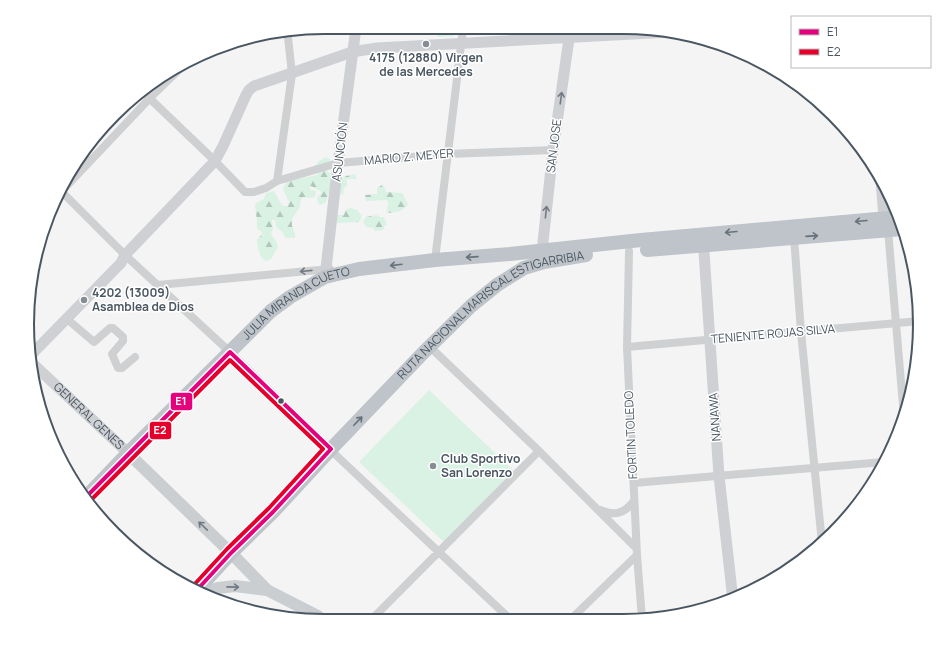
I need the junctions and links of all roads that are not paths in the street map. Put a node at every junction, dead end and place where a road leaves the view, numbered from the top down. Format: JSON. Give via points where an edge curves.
{"nodes":[{"id":1,"x":355,"y":34,"type":"edge"},
{"id":2,"x":463,"y":34,"type":"edge"},
{"id":3,"x":603,"y":34,"type":"edge"},
{"id":4,"x":570,"y":35,"type":"edge"},
{"id":5,"x":286,"y":36,"type":"edge"},
{"id":6,"x":462,"y":44,"type":"junction"},
{"id":7,"x":352,"y":52,"type":"junction"},
{"id":8,"x":292,"y":74,"type":"junction"},
{"id":9,"x":170,"y":79,"type":"edge"},
{"id":10,"x":146,"y":95,"type":"edge"},
{"id":11,"x":150,"y":98,"type":"junction"},
{"id":12,"x":553,"y":150,"type":"junction"},
{"id":13,"x":447,"y":154,"type":"junction"},
{"id":14,"x":215,"y":161,"type":"junction"},
{"id":15,"x":338,"y":163,"type":"junction"},
{"id":16,"x":74,"y":177,"type":"edge"},
{"id":17,"x":277,"y":181,"type":"junction"},
{"id":18,"x":64,"y":196,"type":"edge"},
{"id":19,"x":883,"y":196,"type":"edge"},
{"id":20,"x":894,"y":220,"type":"edge"},
{"id":21,"x":886,"y":224,"type":"junction"},
{"id":22,"x":896,"y":227,"type":"edge"},
{"id":23,"x":794,"y":238,"type":"junction"},
{"id":24,"x":703,"y":240,"type":"junction"},
{"id":25,"x":630,"y":251,"type":"junction"},
{"id":26,"x":510,"y":254,"type":"junction"},
{"id":27,"x":125,"y":255,"type":"junction"},
{"id":28,"x":543,"y":257,"type":"junction"},
{"id":29,"x":435,"y":260,"type":"junction"},
{"id":30,"x":518,"y":272,"type":"junction"},
{"id":31,"x":326,"y":273,"type":"junction"},
{"id":32,"x":158,"y":285,"type":"junction"},
{"id":33,"x":67,"y":319,"type":"junction"},
{"id":34,"x":913,"y":323,"type":"edge"},
{"id":35,"x":895,"y":324,"type":"junction"},
{"id":36,"x":801,"y":332,"type":"junction"},
{"id":37,"x":710,"y":338,"type":"junction"},
{"id":38,"x":35,"y":341,"type":"edge"},
{"id":39,"x":429,"y":346,"type":"junction"},
{"id":40,"x":627,"y":347,"type":"junction"},
{"id":41,"x":35,"y":351,"type":"edge"},
{"id":42,"x":230,"y":352,"type":"junction"},
{"id":43,"x":135,"y":357,"type":"dead end"},
{"id":44,"x":37,"y":368,"type":"edge"},
{"id":45,"x":902,"y":401,"type":"edge"},
{"id":46,"x":331,"y":449,"type":"junction"},
{"id":47,"x":539,"y":452,"type":"junction"},
{"id":48,"x":128,"y":453,"type":"junction"},
{"id":49,"x":877,"y":463,"type":"edge"},
{"id":50,"x":814,"y":469,"type":"junction"},
{"id":51,"x":719,"y":476,"type":"junction"},
{"id":52,"x":634,"y":483,"type":"junction"},
{"id":53,"x":89,"y":494,"type":"edge"},
{"id":54,"x":634,"y":501,"type":"junction"},
{"id":55,"x":597,"y":509,"type":"junction"},
{"id":56,"x":821,"y":535,"type":"edge"},
{"id":57,"x":636,"y":552,"type":"junction"},
{"id":58,"x":231,"y":553,"type":"junction"},
{"id":59,"x":438,"y":553,"type":"junction"},
{"id":60,"x":200,"y":586,"type":"edge"},
{"id":61,"x":210,"y":590,"type":"edge"},
{"id":62,"x":267,"y":590,"type":"junction"},
{"id":63,"x":732,"y":593,"type":"edge"},
{"id":64,"x":313,"y":613,"type":"edge"},
{"id":65,"x":641,"y":613,"type":"edge"},
{"id":66,"x":377,"y":614,"type":"edge"},
{"id":67,"x":505,"y":614,"type":"edge"},
{"id":68,"x":576,"y":614,"type":"edge"}],
"edges":[{"from":1,"to":7,"type":"street","name":"ASUNCIÓN"},
{"from":2,"to":6,"type":"street"},
{"from":3,"to":4,"type":"street"},
{"from":4,"to":6,"type":"street"},
{"from":12,"to":4,"type":"street","name":"SAN JOSE","one_way":true},
{"from":5,"to":8,"type":"street"},
{"from":6,"to":7,"type":"street","via":[[377,48]]},
{"from":6,"to":13,"type":"street"},
{"from":7,"to":8,"type":"street"},
{"from":7,"to":15,"type":"street","name":"ASUNCIÓN"},
{"from":8,"to":14,"type":"street","via":[[254,86],[249,90]]},
{"from":8,"to":17,"type":"street"},
{"from":9,"to":11,"type":"street"},
{"from":10,"to":11,"type":"street","name":"MARIO Z. MEYER"},
{"from":11,"to":14,"type":"street","name":"MARIO Z. MEYER"},
{"from":11,"to":16,"type":"street"},
{"from":12,"to":13,"type":"street","name":"MARIO Z. MEYER"},
{"from":28,"to":12,"type":"street","name":"SAN JOSE","one_way":true},
{"from":13,"to":15,"type":"street","name":"MARIO Z. MEYER"},
{"from":13,"to":29,"type":"street"},
{"from":14,"to":17,"type":"street","name":"MARIO Z. MEYER","via":[[244,192],[254,192]]},
{"from":14,"to":27,"type":"street"},
{"from":15,"to":17,"type":"street","name":"MARIO Z. MEYER"},
{"from":15,"to":31,"type":"street","name":"ASUNCIÓN"},
{"from":18,"to":27,"type":"street"},
{"from":19,"to":21,"type":"street"},
{"from":20,"to":21,"type":"highway","name":"RUTA NACIONAL MARISCAL ESTIGARRIBIA"},
{"from":21,"to":22,"type":"highway","name":"RUTA NACIONAL MARISCAL ESTIGARRIBIA"},
{"from":23,"to":21,"type":"highway","name":"RUTA NACIONAL MARISCAL ESTIGARRIBIA","one_way":true},
{"from":21,"to":24,"type":"highway","name":"RUTA NACIONAL MARISCAL ESTIGARRIBIA","one_way":true},
{"from":21,"to":35,"type":"street"},
{"from":23,"to":24,"type":"highway","name":"RUTA NACIONAL MARISCAL ESTIGARRIBIA"},
{"from":23,"to":36,"type":"street"},
{"from":24,"to":25,"type":"highway","name":"RUTA NACIONAL MARISCAL ESTIGARRIBIA"},
{"from":24,"to":28,"type":"highway","name":"RUTA NACIONAL MARISCAL ESTIGARRIBIA"},
{"from":24,"to":37,"type":"street","name":"NANAWA"},
{"from":25,"to":28,"type":"highway","name":"RUTA NACIONAL MARISCAL ESTIGARRIBIA"},
{"from":25,"to":40,"type":"street","name":"FORTIN TOLEDO"},
{"from":26,"to":28,"type":"highway","name":"JULIA MIRANDA CUETO"},
{"from":26,"to":29,"type":"highway","name":"JULIA MIRANDA CUETO","one_way":true},
{"from":26,"to":30,"type":"highway"},
{"from":27,"to":32,"type":"street"},
{"from":27,"to":33,"type":"street","via":[[121,263]]},
{"from":27,"to":38,"type":"street","via":[[116,259]]},
{"from":28,"to":30,"type":"highway","name":"RUTA NACIONAL MARISCAL ESTIGARRIBIA"},
{"from":29,"to":31,"type":"highway","name":"JULIA MIRANDA CUETO","one_way":true},
{"from":30,"to":39,"type":"highway","name":"RUTA NACIONAL MARISCAL ESTIGARRIBIA","via":[[496,285]]},
{"from":31,"to":32,"type":"street","name":"JULIA MIRANDA CUETO","one_way":true},
{"from":31,"to":42,"type":"highway","name":"JULIA MIRANDA CUETO","via":[[271,311]]},
{"from":32,"to":42,"type":"street"},
{"from":33,"to":41,"type":"street"},
{"from":33,"to":43,"type":"street","via":[[94,342],[113,328],[123,338],[112,354],[118,368],[122,368]]},
{"from":34,"to":35,"type":"street","name":"TENIENTE ROJAS SILVA"},
{"from":35,"to":36,"type":"street","name":"TENIENTE ROJAS SILVA"},
{"from":35,"to":45,"type":"street"},
{"from":36,"to":37,"type":"street","name":"TENIENTE ROJAS SILVA"},
{"from":36,"to":50,"type":"street"},
{"from":37,"to":40,"type":"street","name":"TENIENTE ROJAS SILVA"},
{"from":37,"to":51,"type":"street","name":"NANAWA"},
{"from":46,"to":39,"type":"highway","name":"RUTA NACIONAL MARISCAL ESTIGARRIBIA","one_way":true},
{"from":39,"to":47,"type":"street"},
{"from":40,"to":52,"type":"street","name":"FORTIN TOLEDO"},
{"from":42,"to":46,"type":"street"},
{"from":42,"to":48,"type":"highway","name":"JULIA MIRANDA CUETO"},
{"from":44,"to":48,"type":"street","name":"GENERAL GENES"},
{"from":46,"to":58,"type":"highway","name":"RUTA NACIONAL MARISCAL ESTIGARRIBIA"},
{"from":46,"to":59,"type":"street"},
{"from":47,"to":55,"type":"street"},
{"from":47,"to":59,"type":"street"},
{"from":48,"to":53,"type":"highway","name":"JULIA MIRANDA CUETO"},
{"from":58,"to":48,"type":"main road","name":"GENERAL GENES","one_way":true},
{"from":49,"to":50,"type":"street"},
{"from":50,"to":51,"type":"street"},
{"from":50,"to":56,"type":"street"},
{"from":51,"to":52,"type":"street"},
{"from":51,"to":63,"type":"street","name":"NANAWA"},
{"from":52,"to":54,"type":"street","name":"FORTIN TOLEDO"},
{"from":54,"to":55,"type":"street","via":[[624,512],[607,513]]},
{"from":54,"to":57,"type":"street","name":"FORTIN TOLEDO"},
{"from":55,"to":57,"type":"street"},
{"from":57,"to":65,"type":"street","name":"FORTIN TOLEDO"},
{"from":57,"to":68,"type":"street"},
{"from":58,"to":60,"type":"highway","name":"RUTA NACIONAL MARISCAL ESTIGARRIBIA"},
{"from":58,"to":62,"type":"main road","name":"GENERAL GENES"},
{"from":59,"to":66,"type":"street"},
{"from":59,"to":67,"type":"street"},
{"from":61,"to":62,"type":"main road","one_way":true,"via":[[235,586]]},
{"from":62,"to":64,"type":"main road"}]}
